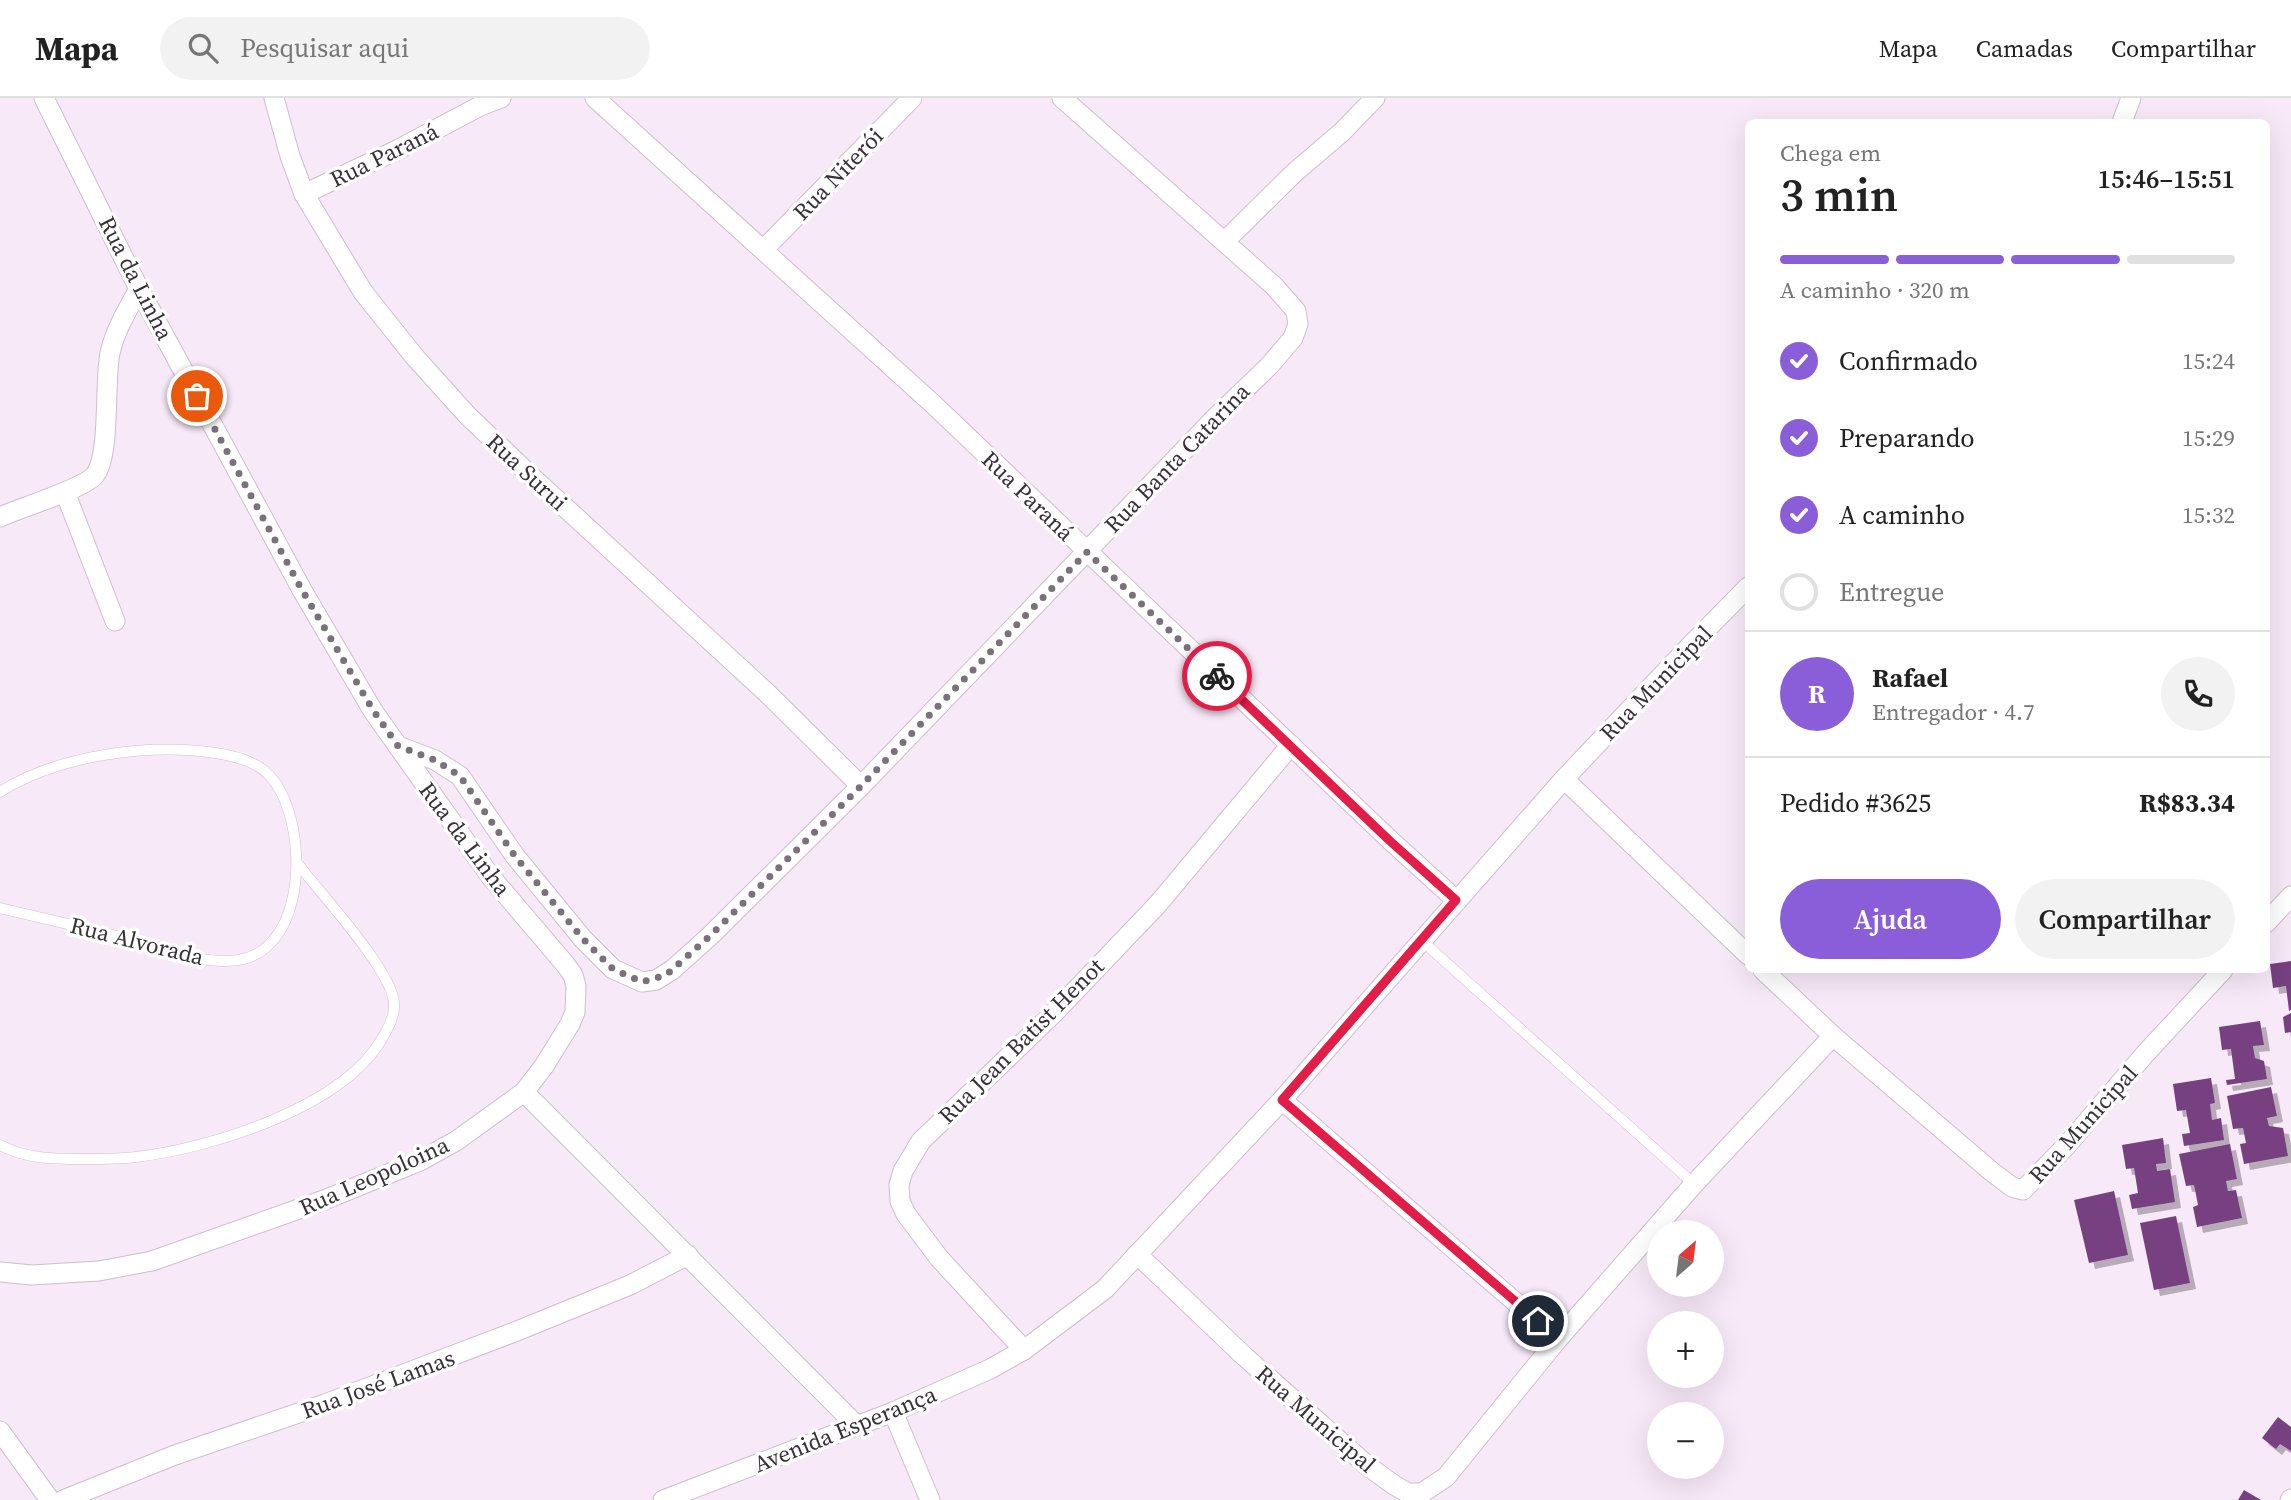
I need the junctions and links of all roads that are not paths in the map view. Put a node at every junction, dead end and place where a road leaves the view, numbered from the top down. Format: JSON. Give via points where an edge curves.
{"nodes":[{"id":1,"x":44,"y":98,"type":"edge"},
{"id":2,"x":274,"y":98,"type":"edge"},
{"id":3,"x":501,"y":98,"type":"edge"},
{"id":4,"x":595,"y":98,"type":"edge"},
{"id":5,"x":912,"y":98,"type":"edge"},
{"id":6,"x":1062,"y":98,"type":"edge"},
{"id":7,"x":1375,"y":98,"type":"edge"},
{"id":8,"x":2131,"y":98,"type":"edge"},
{"id":9,"x":2123,"y":119,"type":"edge"},
{"id":10,"x":304,"y":194,"type":"junction"},
{"id":11,"x":1225,"y":241,"type":"junction"},
{"id":12,"x":764,"y":249,"type":"junction"},
{"id":13,"x":139,"y":289,"type":"junction"},
{"id":14,"x":65,"y":492,"type":"junction"},
{"id":15,"x":0,"y":517,"type":"edge"},
{"id":16,"x":1087,"y":552,"type":"junction"},
{"id":17,"x":1745,"y":590,"type":"edge"},
{"id":18,"x":115,"y":621,"type":"dead end"},
{"id":19,"x":1291,"y":745,"type":"junction"},
{"id":20,"x":398,"y":746,"type":"junction"},
{"id":21,"x":1564,"y":779,"type":"junction"},
{"id":22,"x":861,"y":786,"type":"junction"},
{"id":23,"x":0,"y":792,"type":"edge"},
{"id":24,"x":298,"y":864,"type":"junction"},
{"id":25,"x":2291,"y":896,"type":"edge"},
{"id":26,"x":1456,"y":900,"type":"junction"},
{"id":27,"x":0,"y":908,"type":"edge"},
{"id":28,"x":2270,"y":919,"type":"edge"},
{"id":29,"x":1422,"y":941,"type":"junction"},
{"id":30,"x":1745,"y":952,"type":"edge"},
{"id":31,"x":1766,"y":973,"type":"edge"},
{"id":32,"x":2220,"y":973,"type":"edge"},
{"id":33,"x":1833,"y":1036,"type":"junction"},
{"id":34,"x":524,"y":1092,"type":"junction"},
{"id":35,"x":1282,"y":1100,"type":"junction"},
{"id":36,"x":0,"y":1145,"type":"edge"},
{"id":37,"x":1694,"y":1184,"type":"junction"},
{"id":38,"x":1137,"y":1254,"type":"junction"},
{"id":39,"x":688,"y":1255,"type":"junction"},
{"id":40,"x":0,"y":1272,"type":"edge"},
{"id":41,"x":1558,"y":1339,"type":"junction"},
{"id":42,"x":1024,"y":1350,"type":"junction"},
{"id":43,"x":893,"y":1412,"type":"junction"},
{"id":44,"x":856,"y":1425,"type":"junction"},
{"id":45,"x":0,"y":1431,"type":"edge"},
{"id":46,"x":1412,"y":1496,"type":"edge"},
{"id":47,"x":50,"y":1500,"type":"edge"},
{"id":48,"x":63,"y":1500,"type":"edge"},
{"id":49,"x":663,"y":1500,"type":"edge"},
{"id":50,"x":930,"y":1500,"type":"edge"}],
"edges":[{"from":1,"to":13,"type":"street","name":"Rua da Linha"},
{"from":2,"to":10,"type":"street","name":"Rua Surui"},
{"from":3,"to":10,"type":"street","name":"Rua Paraná"},
{"from":4,"to":12,"type":"street","name":"Rua Paraná"},
{"from":5,"to":12,"type":"street","name":"Rua Niterói"},
{"from":6,"to":11,"type":"street","name":"Rua Banta Catarina"},
{"from":7,"to":11,"type":"street"},
{"from":8,"to":9,"type":"street"},
{"from":10,"to":22,"type":"street","name":"Rua Surui","via":[[363,292],[467,415]]},
{"from":11,"to":16,"type":"street","name":"Rua Banta Catarina","via":[[1296,311],[1293,338]]},
{"from":12,"to":16,"type":"street","name":"Rua Paraná"},
{"from":13,"to":14,"type":"street","via":[[111,349],[100,464],[94,476]]},
{"from":13,"to":20,"type":"street","name":"Rua da Linha","via":[[302,590]]},
{"from":14,"to":15,"type":"street"},
{"from":14,"to":18,"type":"street"},
{"from":16,"to":19,"type":"street","name":"Rua Paraná"},
{"from":16,"to":22,"type":"street","name":"Rua Banta Catarina"},
{"from":17,"to":21,"type":"street","name":"Rua Municipal"},
{"from":19,"to":26,"type":"street","name":"Rua Paraná"},
{"from":19,"to":42,"type":"street","name":"Rua Jean Batist Henot","via":[[1157,904],[1054,1013],[921,1141],[902,1171],[900,1202],[906,1214],[939,1258]]},
{"from":20,"to":22,"type":"street","name":"Rua Banta Catarina","via":[[435,760],[460,776],[515,856],[583,939],[613,969],[642,982],[672,970],[710,936]]},
{"from":20,"to":34,"type":"street","name":"Rua da Linha","via":[[491,877],[573,975],[578,995],[570,1024]]},
{"from":21,"to":26,"type":"street","name":"Rua Municipal"},
{"from":21,"to":30,"type":"street"},
{"from":23,"to":24,"type":"lane","name":"Rua Alvorada","via":[[30,777],[104,755],[153,749],[230,755],[258,766],[279,786],[287,802]]},
{"from":24,"to":27,"type":"lane","name":"Rua Alvorada","via":[[283,924],[264,948],[240,959],[191,958]]},
{"from":24,"to":36,"type":"lane","via":[[388,980],[394,1013],[363,1066],[292,1112],[211,1142],[136,1157],[90,1159],[31,1156]]},
{"from":25,"to":28,"type":"street"},
{"from":26,"to":29,"type":"street","name":"Rua Municipal"},
{"from":29,"to":35,"type":"street","name":"Rua Municipal"},
{"from":29,"to":37,"type":"lane"},
{"from":31,"to":33,"type":"street","name":"Rua Municipal"},
{"from":32,"to":33,"type":"street","name":"Rua Municipal","via":[[2023,1190],[2011,1187],[1991,1171]]},
{"from":33,"to":37,"type":"street","name":"Rua Municipal"},
{"from":34,"to":39,"type":"street"},
{"from":34,"to":40,"type":"street","name":"Rua Leopoloina","via":[[456,1141],[419,1161],[152,1261],[99,1271]]},
{"from":35,"to":38,"type":"street","name":"Rua Municipal"},
{"from":35,"to":41,"type":"street"},
{"from":37,"to":41,"type":"street","name":"Rua Municipal"},
{"from":38,"to":42,"type":"street","name":"Rua Municipal","via":[[1105,1289]]},
{"from":38,"to":46,"type":"street","name":"Rua Municipal","via":[[1253,1365],[1369,1466]]},
{"from":39,"to":44,"type":"street"},
{"from":39,"to":48,"type":"street","name":"Rua José Lamas","via":[[630,1285],[528,1326]]},
{"from":41,"to":46,"type":"street","name":"Rua Municipal","via":[[1446,1477]]},
{"from":42,"to":43,"type":"street","name":"Avenida Esperança"},
{"from":43,"to":44,"type":"street","name":"Avenida Esperança"},
{"from":43,"to":50,"type":"street"},
{"from":44,"to":49,"type":"street","name":"Avenida Esperança"},
{"from":45,"to":47,"type":"street"}]}
